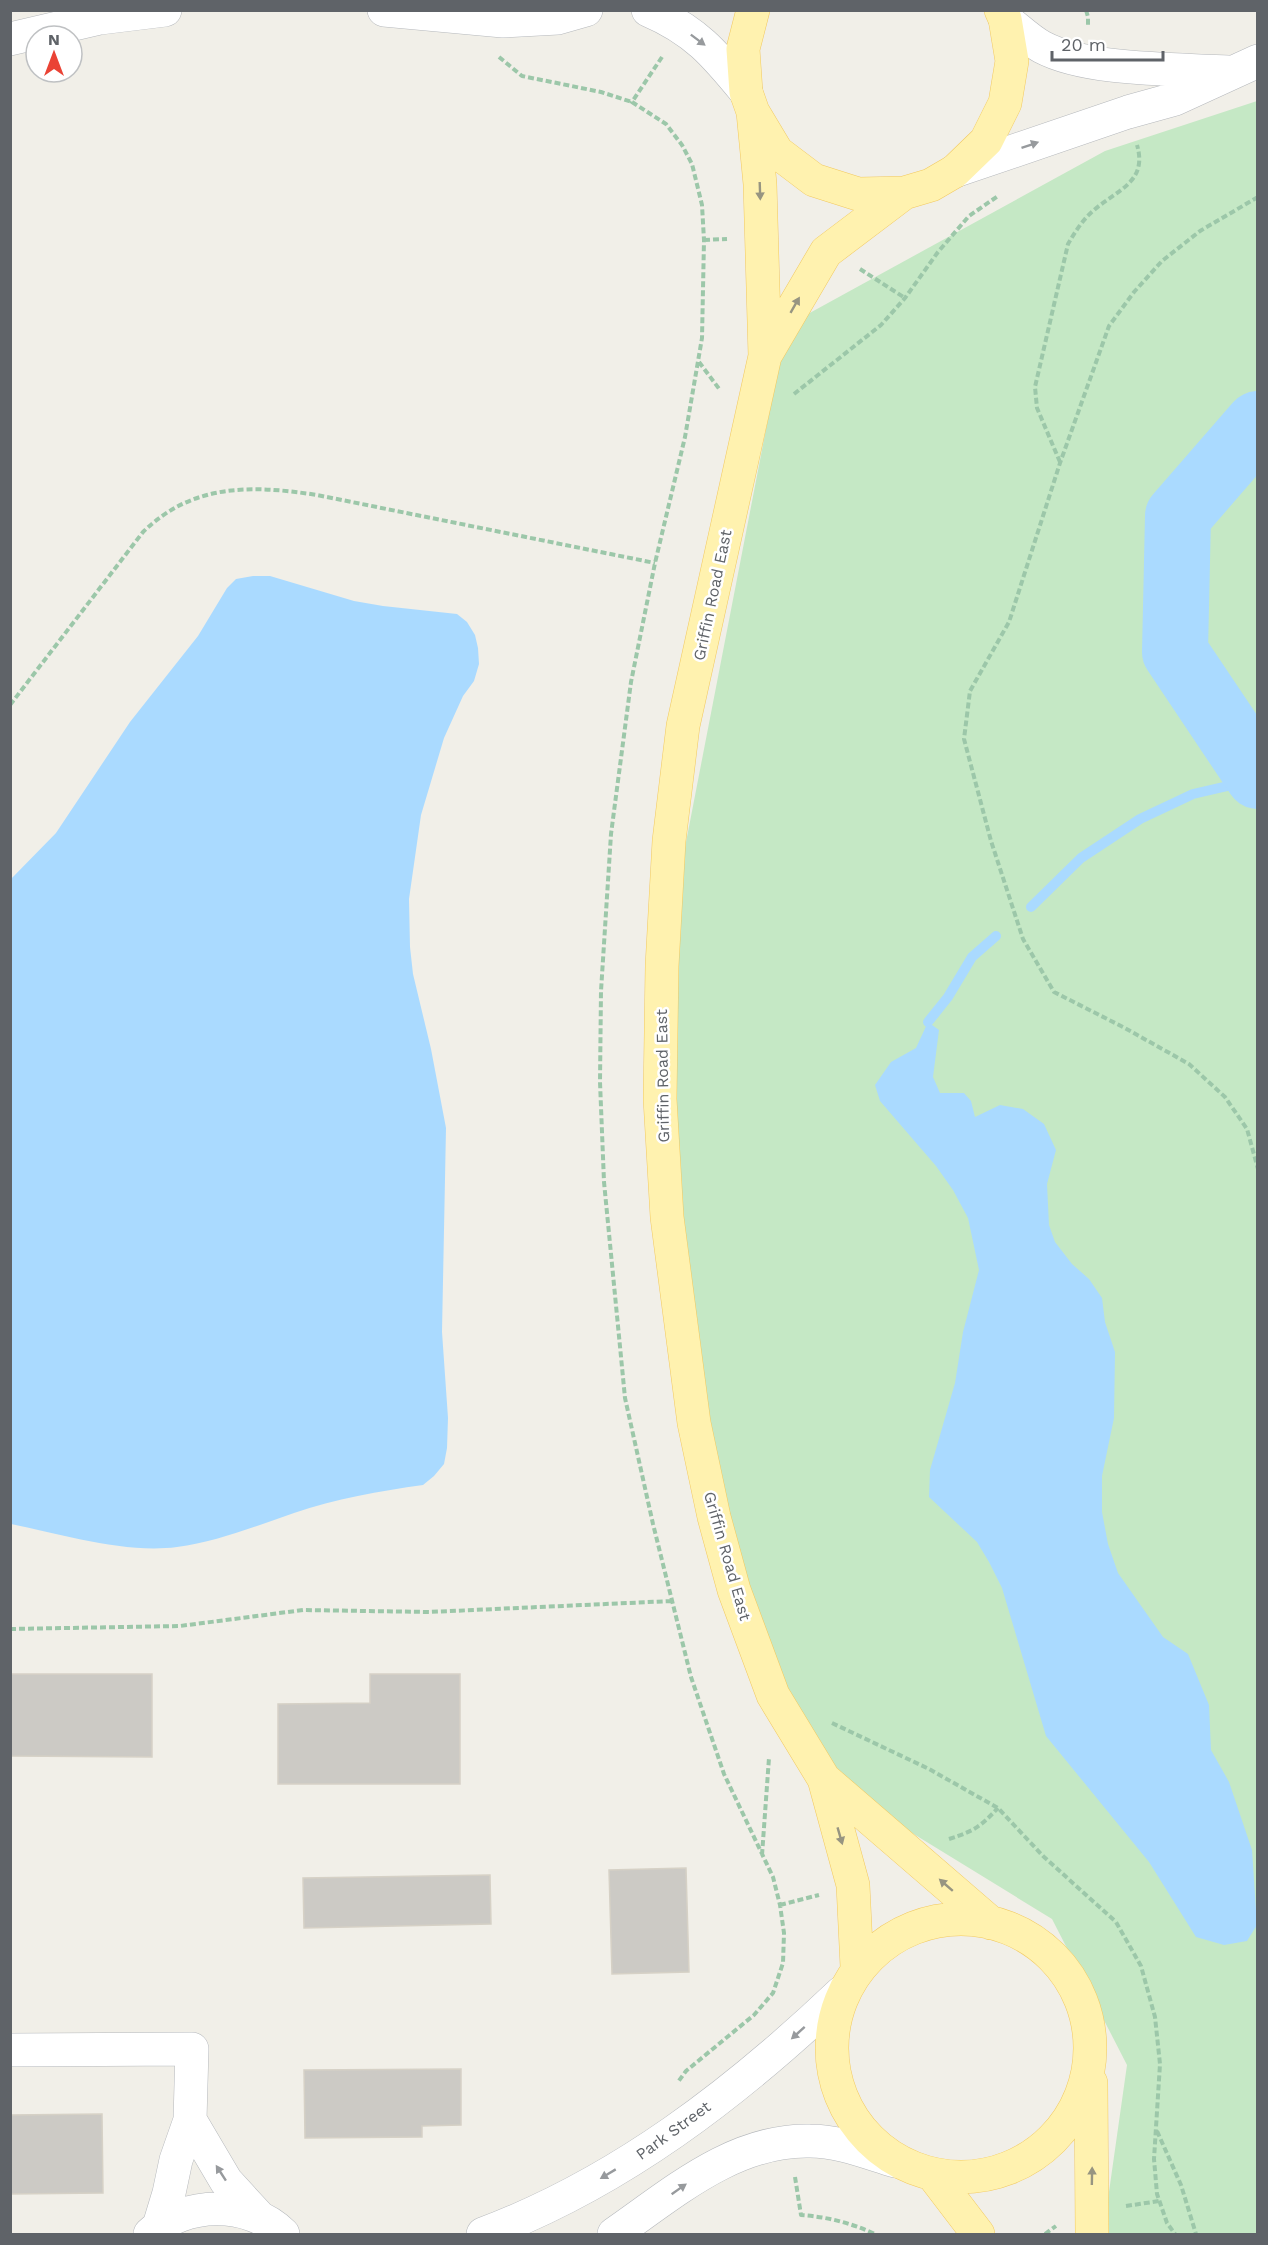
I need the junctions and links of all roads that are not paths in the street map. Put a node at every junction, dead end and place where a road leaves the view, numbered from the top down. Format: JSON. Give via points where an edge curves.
{"nodes":[{"id":1,"x":165,"y":10,"type":"edge"},
{"id":2,"x":384,"y":10,"type":"edge"},
{"id":3,"x":586,"y":10,"type":"edge"},
{"id":4,"x":648,"y":10,"type":"edge"},
{"id":5,"x":753,"y":10,"type":"edge"},
{"id":6,"x":160,"y":11,"type":"edge"},
{"id":7,"x":1003,"y":15,"type":"edge"},
{"id":8,"x":10,"y":39,"type":"edge"},
{"id":9,"x":1246,"y":67,"type":"edge"},
{"id":10,"x":749,"y":102,"type":"junction"},
{"id":11,"x":955,"y":171,"type":"junction"},
{"id":12,"x":904,"y":193,"type":"junction"},
{"id":13,"x":765,"y":356,"type":"junction"},
{"id":14,"x":824,"y":1779,"type":"junction"},
{"id":15,"x":991,"y":1923,"type":"junction"},
{"id":16,"x":849,"y":1980,"type":"junction"},
{"id":17,"x":10,"y":2050,"type":"edge"},
{"id":18,"x":1091,"y":2065,"type":"junction"},
{"id":19,"x":190,"y":2120,"type":"junction"},
{"id":20,"x":895,"y":2160,"type":"junction"},
{"id":21,"x":933,"y":2175,"type":"junction"},
{"id":22,"x":271,"y":2226,"type":"edge"},
{"id":23,"x":155,"y":2230,"type":"edge"},
{"id":24,"x":483,"y":2235,"type":"edge"},
{"id":25,"x":614,"y":2235,"type":"edge"},
{"id":26,"x":978,"y":2235,"type":"edge"},
{"id":27,"x":1092,"y":2235,"type":"edge"}],
"edges":[{"from":1,"to":6,"type":"street"},
{"from":2,"to":3,"type":"street","via":[[503,21],[558,18]]},
{"from":4,"to":10,"type":"street","one_way":true,"via":[[699,39]]},
{"from":5,"to":10,"type":"main road","name":"Griffin Road East","via":[[743,49]]},
{"from":6,"to":8,"type":"street","via":[[100,18]]},
{"from":7,"to":9,"type":"street","via":[[1042,47],[1074,58],[1131,67]]},
{"from":7,"to":11,"type":"main road","via":[[1012,61],[1005,104],[986,141]]},
{"from":11,"to":9,"type":"street","one_way":true,"via":[[1128,111],[1175,99]]},
{"from":10,"to":12,"type":"main road","via":[[777,152],[813,180],[858,194]]},
{"from":10,"to":13,"type":"main road","name":"Griffin Road East","one_way":true,"via":[[760,184]]},
{"from":11,"to":12,"type":"main road","via":[[931,185]]},
{"from":13,"to":12,"type":"main road","name":"Griffin Road East","one_way":true,"via":[[826,252]]},
{"from":13,"to":14,"type":"main road","name":"Griffin Road East","via":[[683,726],[669,841],[660,1099],[667,1217],[681,1334],[694,1423],[714,1517],[734,1590],[773,1695]]},
{"from":15,"to":14,"type":"main road","name":"Griffin Road East","one_way":true},
{"from":14,"to":16,"type":"main road","name":"Griffin Road East","one_way":true,"via":[[854,1885]]},
{"from":15,"to":16,"type":"main road","via":[[950,1920],[912,1929],[877,1951]]},
{"from":15,"to":18,"type":"main road","via":[[1026,1937],[1056,1960],[1077,1991],[1090,2027]]},
{"from":16,"to":20,"type":"main road","name":"Griffin Road East","via":[[836,2016],[832,2054],[841,2097],[863,2130]]},
{"from":16,"to":24,"type":"street","name":"Park Street","one_way":true,"via":[[764,2063],[656,2145],[577,2193]]},
{"from":17,"to":19,"type":"street","via":[[192,2049]]},
{"from":18,"to":21,"type":"main road","via":[[1078,2109],[1055,2138],[1019,2165],[978,2177]]},
{"from":27,"to":18,"type":"main road","one_way":true},
{"from":22,"to":19,"type":"street","one_way":true,"via":[[226,2181]]},
{"from":19,"to":23,"type":"street"},
{"from":20,"to":21,"type":"main road"},
{"from":25,"to":20,"type":"street","one_way":true,"via":[[698,2176],[757,2148],[810,2141],[833,2143]]},
{"from":21,"to":26,"type":"main road"},
{"from":22,"to":23,"type":"street","via":[[227,2209],[194,2211]]}]}
